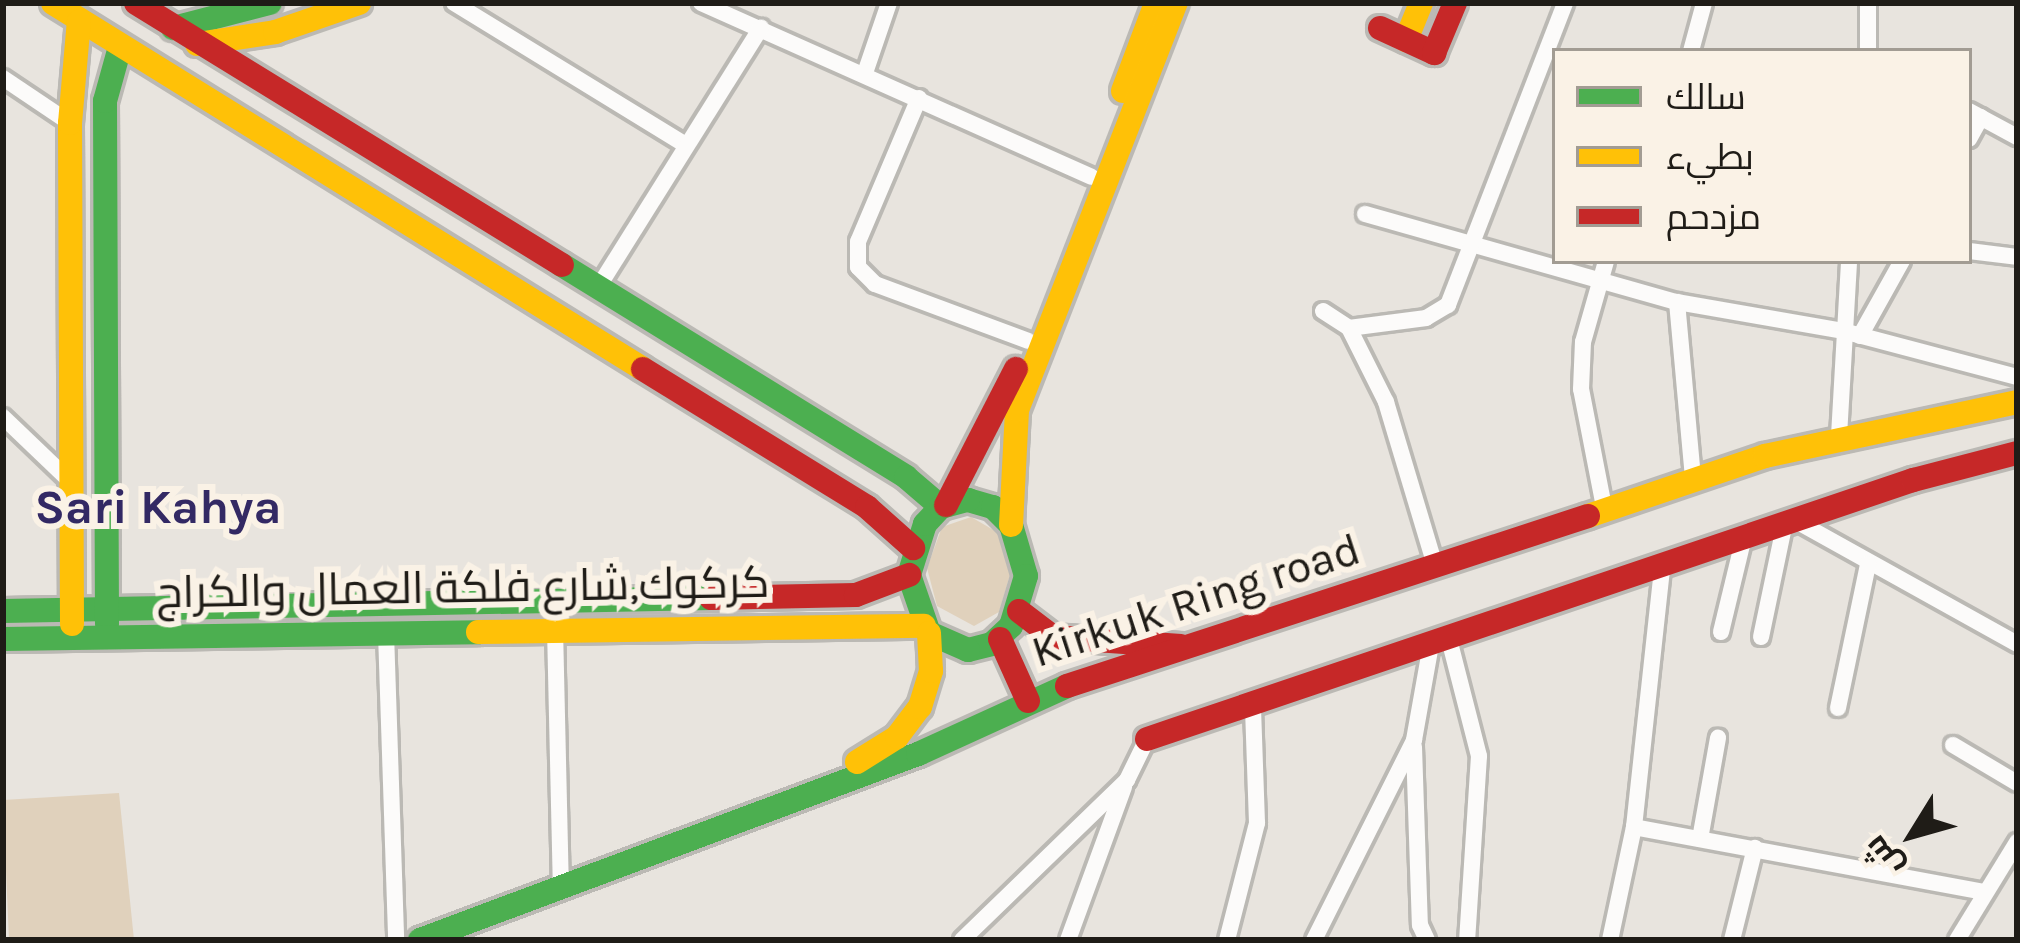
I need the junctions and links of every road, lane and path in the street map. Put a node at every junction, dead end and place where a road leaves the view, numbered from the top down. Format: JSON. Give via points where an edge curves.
{"nodes":[{"id":1,"x":53,"y":3,"type":"edge"},
{"id":2,"x":136,"y":3,"type":"edge"},
{"id":3,"x":270,"y":3,"type":"edge"},
{"id":4,"x":359,"y":3,"type":"edge"},
{"id":5,"x":454,"y":3,"type":"edge"},
{"id":6,"x":701,"y":3,"type":"edge"},
{"id":7,"x":889,"y":3,"type":"edge"},
{"id":8,"x":1156,"y":3,"type":"edge"},
{"id":9,"x":1176,"y":3,"type":"edge"},
{"id":10,"x":1421,"y":3,"type":"edge"},
{"id":11,"x":1455,"y":3,"type":"edge"},
{"id":12,"x":1564,"y":3,"type":"edge"},
{"id":13,"x":1704,"y":3,"type":"edge"},
{"id":14,"x":1868,"y":3,"type":"edge"},
{"id":15,"x":241,"y":7,"type":"edge"},
{"id":16,"x":79,"y":21,"type":"junction"},
{"id":17,"x":173,"y":28,"type":"junction"},
{"id":18,"x":761,"y":28,"type":"junction"},
{"id":19,"x":1380,"y":28,"type":"dead end"},
{"id":20,"x":1406,"y":40,"type":"junction"},
{"id":21,"x":197,"y":44,"type":"junction"},
{"id":22,"x":120,"y":46,"type":"junction"},
{"id":23,"x":1695,"y":48,"type":"edge"},
{"id":24,"x":1868,"y":48,"type":"edge"},
{"id":25,"x":865,"y":73,"type":"junction"},
{"id":26,"x":3,"y":78,"type":"edge"},
{"id":27,"x":919,"y":98,"type":"junction"},
{"id":28,"x":1975,"y":114,"type":"edge"},
{"id":29,"x":70,"y":123,"type":"junction"},
{"id":30,"x":2017,"y":136,"type":"edge"},
{"id":31,"x":686,"y":145,"type":"junction"},
{"id":32,"x":1091,"y":177,"type":"junction"},
{"id":33,"x":439,"y":188,"type":"junction"},
{"id":34,"x":1365,"y":214,"type":"dead end"},
{"id":35,"x":418,"y":230,"type":"junction"},
{"id":36,"x":1472,"y":250,"type":"junction"},
{"id":37,"x":1972,"y":251,"type":"edge"},
{"id":38,"x":2017,"y":257,"type":"edge"},
{"id":39,"x":1552,"y":262,"type":"edge"},
{"id":40,"x":1563,"y":264,"type":"edge"},
{"id":41,"x":1850,"y":264,"type":"edge"},
{"id":42,"x":1900,"y":264,"type":"edge"},
{"id":43,"x":1602,"y":270,"type":"edge"},
{"id":44,"x":599,"y":286,"type":"junction"},
{"id":45,"x":1677,"y":302,"type":"junction"},
{"id":46,"x":1323,"y":311,"type":"dead end"},
{"id":47,"x":1348,"y":328,"type":"junction"},
{"id":48,"x":1851,"y":334,"type":"junction"},
{"id":49,"x":1028,"y":340,"type":"junction"},
{"id":50,"x":2017,"y":377,"type":"edge"},
{"id":51,"x":2017,"y":402,"type":"edge"},
{"id":52,"x":3,"y":416,"type":"edge"},
{"id":53,"x":1839,"y":436,"type":"junction"},
{"id":54,"x":2017,"y":453,"type":"edge"},
{"id":55,"x":1693,"y":479,"type":"junction"},
{"id":56,"x":72,"y":483,"type":"junction"},
{"id":57,"x":944,"y":506,"type":"junction"},
{"id":58,"x":1604,"y":507,"type":"junction"},
{"id":59,"x":1011,"y":525,"type":"junction"},
{"id":60,"x":1791,"y":525,"type":"junction"},
{"id":61,"x":1743,"y":541,"type":"junction"},
{"id":62,"x":913,"y":548,"type":"junction"},
{"id":63,"x":1868,"y":564,"type":"junction"},
{"id":64,"x":1435,"y":565,"type":"junction"},
{"id":65,"x":1662,"y":569,"type":"junction"},
{"id":66,"x":909,"y":575,"type":"junction"},
{"id":67,"x":71,"y":610,"type":"junction"},
{"id":68,"x":106,"y":610,"type":"junction"},
{"id":69,"x":3,"y":611,"type":"edge"},
{"id":70,"x":1019,"y":611,"type":"junction"},
{"id":71,"x":555,"y":628,"type":"junction"},
{"id":72,"x":927,"y":629,"type":"junction"},
{"id":73,"x":1721,"y":632,"type":"dead end"},
{"id":74,"x":386,"y":633,"type":"junction"},
{"id":75,"x":1761,"y":637,"type":"dead end"},
{"id":76,"x":74,"y":639,"type":"junction"},
{"id":77,"x":109,"y":639,"type":"junction"},
{"id":78,"x":1000,"y":639,"type":"junction"},
{"id":79,"x":3,"y":640,"type":"edge"},
{"id":80,"x":1440,"y":642,"type":"junction"},
{"id":81,"x":2017,"y":644,"type":"edge"},
{"id":82,"x":1192,"y":649,"type":"junction"},
{"id":83,"x":1028,"y":701,"type":"junction"},
{"id":84,"x":1253,"y":707,"type":"junction"},
{"id":85,"x":1838,"y":708,"type":"dead end"},
{"id":86,"x":1718,"y":738,"type":"dead end"},
{"id":87,"x":1147,"y":739,"type":"joint"},
{"id":88,"x":1414,"y":740,"type":"junction"},
{"id":89,"x":1953,"y":745,"type":"dead end"},
{"id":90,"x":1127,"y":780,"type":"junction"},
{"id":91,"x":2017,"y":782,"type":"edge"},
{"id":92,"x":824,"y":789,"type":"junction"},
{"id":93,"x":1634,"y":827,"type":"junction"},
{"id":94,"x":1700,"y":839,"type":"junction"},
{"id":95,"x":2017,"y":842,"type":"edge"},
{"id":96,"x":1755,"y":848,"type":"junction"},
{"id":97,"x":561,"y":886,"type":"junction"},
{"id":98,"x":1985,"y":892,"type":"junction"},
{"id":99,"x":1966,"y":936,"type":"edge"},
{"id":100,"x":396,"y":940,"type":"edge"},
{"id":101,"x":420,"y":940,"type":"edge"},
{"id":102,"x":962,"y":940,"type":"edge"},
{"id":103,"x":1068,"y":940,"type":"edge"},
{"id":104,"x":1227,"y":940,"type":"edge"},
{"id":105,"x":1314,"y":940,"type":"edge"},
{"id":106,"x":1427,"y":940,"type":"edge"},
{"id":107,"x":1467,"y":940,"type":"edge"},
{"id":108,"x":1610,"y":940,"type":"edge"},
{"id":109,"x":1732,"y":940,"type":"edge"}],
"edges":[{"from":1,"to":16,"type":"main road"},
{"from":2,"to":17,"type":"main road"},
{"from":3,"to":15,"type":"main road"},
{"from":4,"to":21,"type":"main road","via":[[274,32]]},
{"from":5,"to":31,"type":"street"},
{"from":6,"to":18,"type":"street"},
{"from":7,"to":25,"type":"street"},
{"from":8,"to":32,"type":"main road"},
{"from":9,"to":59,"type":"main road","via":[[1017,410]]},
{"from":10,"to":20,"type":"main road"},
{"from":11,"to":20,"type":"main road","via":[[1433,52]]},
{"from":12,"to":36,"type":"street"},
{"from":13,"to":23,"type":"street"},
{"from":14,"to":24,"type":"street"},
{"from":15,"to":17,"type":"main road"},
{"from":16,"to":22,"type":"main road"},
{"from":16,"to":29,"type":"main road"},
{"from":17,"to":21,"type":"main road"},
{"from":18,"to":25,"type":"street"},
{"from":18,"to":31,"type":"street"},
{"from":19,"to":20,"type":"main road"},
{"from":21,"to":33,"type":"main road"},
{"from":22,"to":35,"type":"main road"},
{"from":22,"to":68,"type":"main road","via":[[105,101]]},
{"from":25,"to":27,"type":"street"},
{"from":26,"to":29,"type":"street"},
{"from":27,"to":32,"type":"street"},
{"from":27,"to":49,"type":"street","via":[[858,242],[858,267],[882,287]]},
{"from":28,"to":30,"type":"street"},
{"from":29,"to":56,"type":"main road"},
{"from":31,"to":44,"type":"street"},
{"from":32,"to":49,"type":"main road"},
{"from":33,"to":35,"type":"main road","via":[[421,206]]},
{"from":33,"to":44,"type":"main road"},
{"from":34,"to":36,"type":"street"},
{"from":35,"to":62,"type":"main road","via":[[880,515]]},
{"from":36,"to":39,"type":"street"},
{"from":36,"to":47,"type":"street","via":[[1439,312]]},
{"from":37,"to":38,"type":"street"},
{"from":40,"to":43,"type":"street"},
{"from":41,"to":48,"type":"street"},
{"from":42,"to":48,"type":"street"},
{"from":43,"to":45,"type":"street"},
{"from":43,"to":58,"type":"street","via":[[1581,389]]},
{"from":44,"to":57,"type":"main road"},
{"from":45,"to":48,"type":"street"},
{"from":45,"to":55,"type":"street"},
{"from":46,"to":47,"type":"street"},
{"from":47,"to":64,"type":"street","via":[[1387,402]]},
{"from":48,"to":50,"type":"street"},
{"from":48,"to":53,"type":"street"},
{"from":49,"to":57,"type":"main road","via":[[983,447]]},
{"from":51,"to":53,"type":"main road","name":"Kirkuk Ring road"},
{"from":52,"to":56,"type":"street"},
{"from":53,"to":55,"type":"main road","name":"Kirkuk Ring road"},
{"from":54,"to":60,"type":"main road"},
{"from":55,"to":58,"type":"main road","name":"Kirkuk Ring road"},
{"from":56,"to":67,"type":"main road"},
{"from":57,"to":59,"type":"main road","via":[[985,503]]},
{"from":57,"to":62,"type":"main road"},
{"from":58,"to":64,"type":"main road","name":"Kirkuk Ring road"},
{"from":59,"to":70,"type":"main road","via":[[1026,566]]},
{"from":60,"to":61,"type":"main road"},
{"from":60,"to":63,"type":"street"},
{"from":60,"to":75,"type":"street"},
{"from":61,"to":65,"type":"main road"},
{"from":61,"to":73,"type":"street"},
{"from":62,"to":66,"type":"main road"},
{"from":63,"to":81,"type":"street"},
{"from":63,"to":85,"type":"street"},
{"from":64,"to":82,"type":"main road","name":"Kirkuk Ring road"},
{"from":65,"to":80,"type":"main road"},
{"from":65,"to":93,"type":"street"},
{"from":66,"to":68,"type":"main road","name":"كركوك,شارع فلكة العمال والكراج","via":[[856,595]]},
{"from":66,"to":72,"type":"main road"},
{"from":67,"to":68,"type":"main road","name":"كركوك,شارع فلكة العمال والكراج"},
{"from":67,"to":69,"type":"main road","name":"كركوك,شارع فلكة العمال والكراج"},
{"from":67,"to":76,"type":"main road"},
{"from":68,"to":77,"type":"main road"},
{"from":70,"to":78,"type":"main road"},
{"from":70,"to":82,"type":"main road","via":[[1053,637]]},
{"from":71,"to":72,"type":"main road","name":"كركوك,شارع فلكة العمال والكراج"},
{"from":71,"to":74,"type":"main road","name":"كركوك,شارع فلكة العمال والكراج"},
{"from":71,"to":97,"type":"street"},
{"from":72,"to":78,"type":"main road","via":[[959,650]]},
{"from":72,"to":92,"type":"main road","via":[[927,689],[910,723]]},
{"from":74,"to":77,"type":"main road","name":"كركوك,شارع فلكة العمال والكراج"},
{"from":74,"to":100,"type":"street"},
{"from":76,"to":77,"type":"main road","name":"كركوك,شارع فلكة العمال والكراج"},
{"from":76,"to":79,"type":"main road","name":"كركوك,شارع فلكة العمال والكراج"},
{"from":78,"to":83,"type":"main road"},
{"from":80,"to":84,"type":"main road"},
{"from":80,"to":88,"type":"street"},
{"from":80,"to":107,"type":"street","via":[[1479,755]]},
{"from":82,"to":83,"type":"main road","name":"Kirkuk Ring road"},
{"from":83,"to":92,"type":"main road","name":"Kirkuk Ring road","via":[[942,745]]},
{"from":84,"to":87,"type":"main road"},
{"from":84,"to":104,"type":"street","via":[[1257,823]]},
{"from":86,"to":94,"type":"street"},
{"from":87,"to":90,"type":"street"},
{"from":88,"to":105,"type":"street"},
{"from":88,"to":106,"type":"street","via":[[1420,925]]},
{"from":89,"to":91,"type":"street"},
{"from":90,"to":102,"type":"street"},
{"from":90,"to":103,"type":"street"},
{"from":92,"to":97,"type":"main road","name":"Kirkuk Ring road"},
{"from":93,"to":94,"type":"street"},
{"from":93,"to":108,"type":"street"},
{"from":94,"to":96,"type":"street"},
{"from":95,"to":98,"type":"street"},
{"from":96,"to":98,"type":"street"},
{"from":96,"to":109,"type":"street"},
{"from":97,"to":101,"type":"main road","name":"Kirkuk Ring road"},
{"from":98,"to":99,"type":"street"}]}
